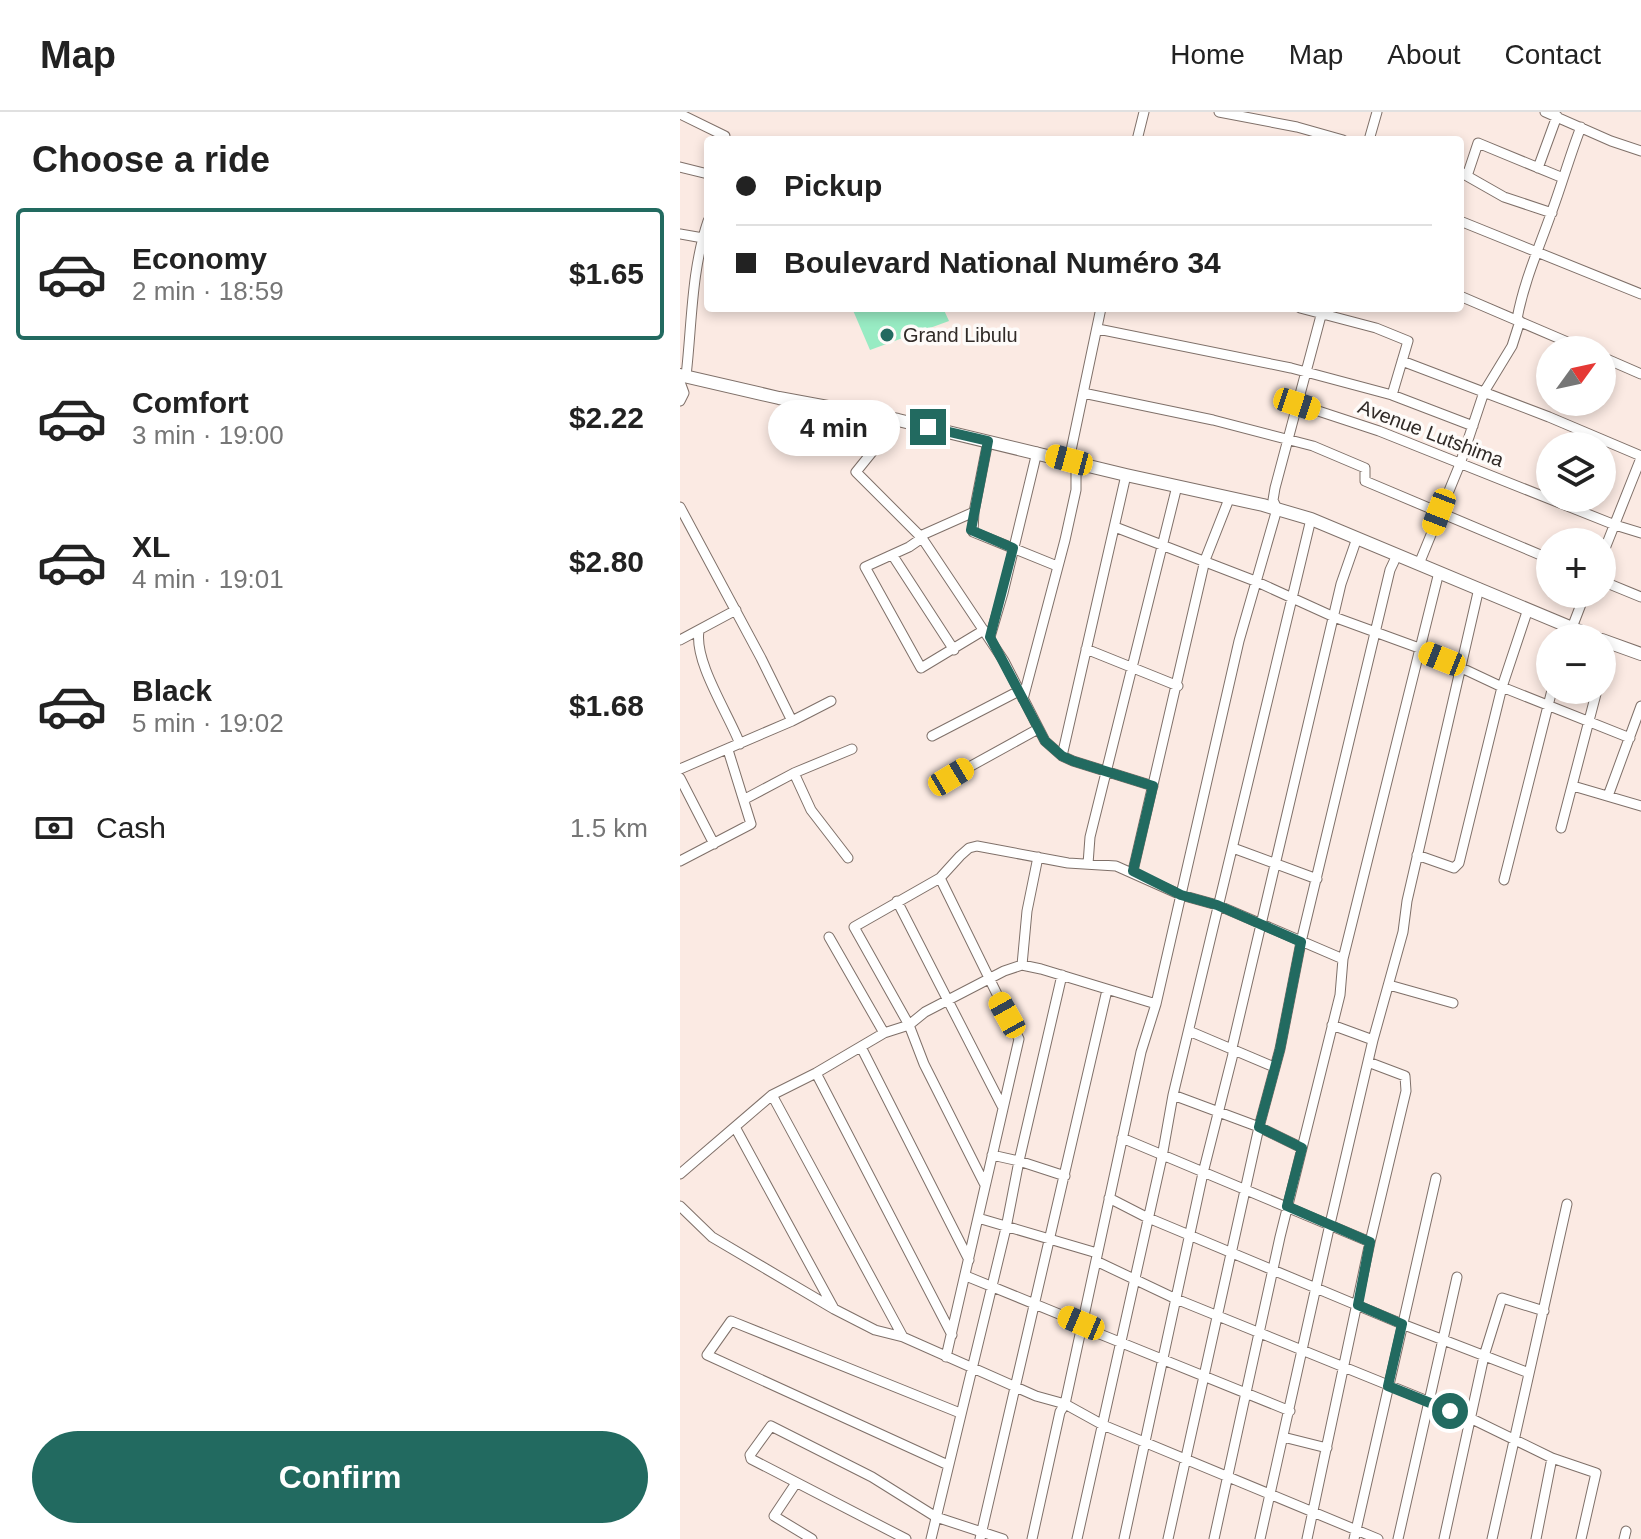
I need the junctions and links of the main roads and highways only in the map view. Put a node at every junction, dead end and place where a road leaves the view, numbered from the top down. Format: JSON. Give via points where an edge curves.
{"nodes":[{"id":1,"x":682,"y":378,"type":"edge"},
{"id":2,"x":1555,"y":624,"type":"edge"},
{"id":3,"x":1616,"y":645,"type":"edge"},
{"id":4,"x":1641,"y":654,"type":"edge"}],
"edges":[{"from":1,"to":2,"type":"main road","via":[[898,420],[1277,509],[1479,588]]},
{"from":3,"to":4,"type":"main road"}]}
